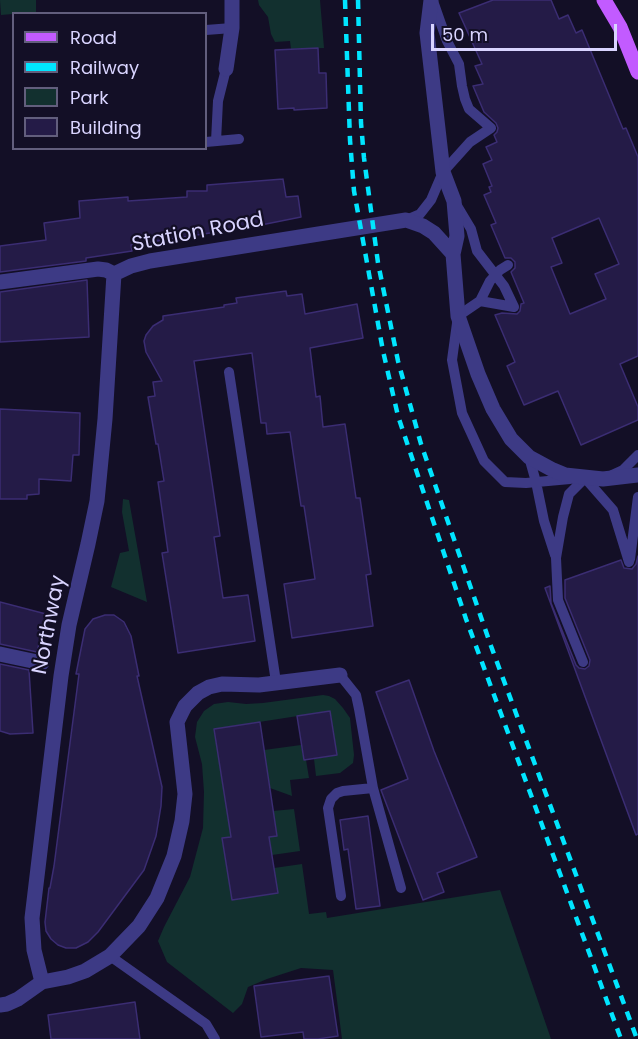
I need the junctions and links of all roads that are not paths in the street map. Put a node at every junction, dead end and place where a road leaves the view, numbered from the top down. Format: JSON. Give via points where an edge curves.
{"nodes":[{"id":1,"x":232,"y":0,"type":"edge"},
{"id":2,"x":432,"y":0,"type":"edge"},
{"id":3,"x":604,"y":0,"type":"edge"},
{"id":4,"x":232,"y":28,"type":"junction"},
{"id":5,"x":207,"y":30,"type":"edge"},
{"id":6,"x":226,"y":69,"type":"joint"},
{"id":7,"x":638,"y":72,"type":"edge"},
{"id":8,"x":239,"y":139,"type":"dead end"},
{"id":9,"x":211,"y":142,"type":"edge"},
{"id":10,"x":443,"y":172,"type":"junction"},
{"id":11,"x":454,"y":201,"type":"junction"},
{"id":12,"x":406,"y":220,"type":"junction"},
{"id":13,"x":453,"y":254,"type":"junction"},
{"id":14,"x":508,"y":265,"type":"dead end"},
{"id":15,"x":114,"y":274,"type":"junction"},
{"id":16,"x":495,"y":275,"type":"junction"},
{"id":17,"x":0,"y":282,"type":"edge"},
{"id":18,"x":480,"y":301,"type":"junction"},
{"id":19,"x":458,"y":316,"type":"junction"},
{"id":20,"x":229,"y":372,"type":"dead end"},
{"id":21,"x":638,"y":455,"type":"edge"},
{"id":22,"x":529,"y":457,"type":"junction"},
{"id":23,"x":638,"y":475,"type":"edge"},
{"id":24,"x":585,"y":478,"type":"junction"},
{"id":25,"x":603,"y":479,"type":"junction"},
{"id":26,"x":536,"y":482,"type":"junction"},
{"id":27,"x":638,"y":497,"type":"edge"},
{"id":28,"x":556,"y":558,"type":"junction"},
{"id":29,"x":0,"y":654,"type":"edge"},
{"id":30,"x":583,"y":662,"type":"dead end"},
{"id":31,"x":42,"y":663,"type":"dead end"},
{"id":32,"x":340,"y":675,"type":"joint"},
{"id":33,"x":276,"y":682,"type":"junction"},
{"id":34,"x":373,"y":788,"type":"junction"},
{"id":35,"x":401,"y":888,"type":"dead end"},
{"id":36,"x":341,"y":896,"type":"dead end"},
{"id":37,"x":110,"y":956,"type":"junction"},
{"id":38,"x":42,"y":982,"type":"junction"},
{"id":39,"x":0,"y":1005,"type":"edge"},
{"id":40,"x":215,"y":1039,"type":"edge"}],
"edges":[{"from":1,"to":4,"type":"street"},
{"from":2,"to":10,"type":"street","via":[[427,33]]},
{"from":2,"to":10,"type":"lane","via":[[459,64],[469,109],[491,128],[470,142]]},
{"from":3,"to":7,"type":"main road"},
{"from":4,"to":5,"type":"lane"},
{"from":4,"to":6,"type":"street"},
{"from":6,"to":9,"type":"lane"},
{"from":8,"to":9,"type":"lane"},
{"from":10,"to":11,"type":"street"},
{"from":10,"to":12,"type":"lane","via":[[431,200],[420,214]]},
{"from":11,"to":13,"type":"street","via":[[457,236]]},
{"from":11,"to":16,"type":"lane","via":[[471,229],[477,250]]},
{"from":12,"to":13,"type":"street","via":[[434,233]]},
{"from":12,"to":15,"type":"street","name":"Station Road","via":[[150,261]]},
{"from":13,"to":19,"type":"street"},
{"from":14,"to":16,"type":"lane"},
{"from":15,"to":17,"type":"street","name":"Station Road","via":[[98,269]]},
{"from":15,"to":38,"type":"street","name":"Northway","via":[[97,501],[69,625],[32,918]]},
{"from":16,"to":18,"type":"lane"},
{"from":16,"to":18,"type":"lane","via":[[514,307]]},
{"from":18,"to":19,"type":"lane"},
{"from":19,"to":22,"type":"street","via":[[493,409],[511,439]]},
{"from":19,"to":26,"type":"lane","via":[[452,360],[462,412],[484,461],[505,482]]},
{"from":20,"to":33,"type":"lane"},
{"from":21,"to":25,"type":"lane","via":[[622,470]]},
{"from":22,"to":24,"type":"street","via":[[565,475]]},
{"from":22,"to":26,"type":"lane"},
{"from":23,"to":25,"type":"street"},
{"from":24,"to":25,"type":"street"},
{"from":24,"to":26,"type":"lane"},
{"from":24,"to":27,"type":"lane","via":[[613,510],[629,562]]},
{"from":24,"to":28,"type":"lane","via":[[569,494]]},
{"from":26,"to":28,"type":"lane"},
{"from":28,"to":30,"type":"lane","via":[[558,600]]},
{"from":29,"to":31,"type":"street"},
{"from":32,"to":33,"type":"street"},
{"from":32,"to":34,"type":"lane","via":[[356,695]]},
{"from":33,"to":37,"type":"street","via":[[209,687],[185,705],[177,722],[185,794],[174,856],[157,898],[139,926]]},
{"from":34,"to":35,"type":"lane"},
{"from":34,"to":36,"type":"lane","via":[[337,793],[328,808]]},
{"from":37,"to":38,"type":"street","via":[[85,971]]},
{"from":37,"to":40,"type":"lane","via":[[206,1024]]},
{"from":38,"to":39,"type":"street","via":[[18,999]]}]}
